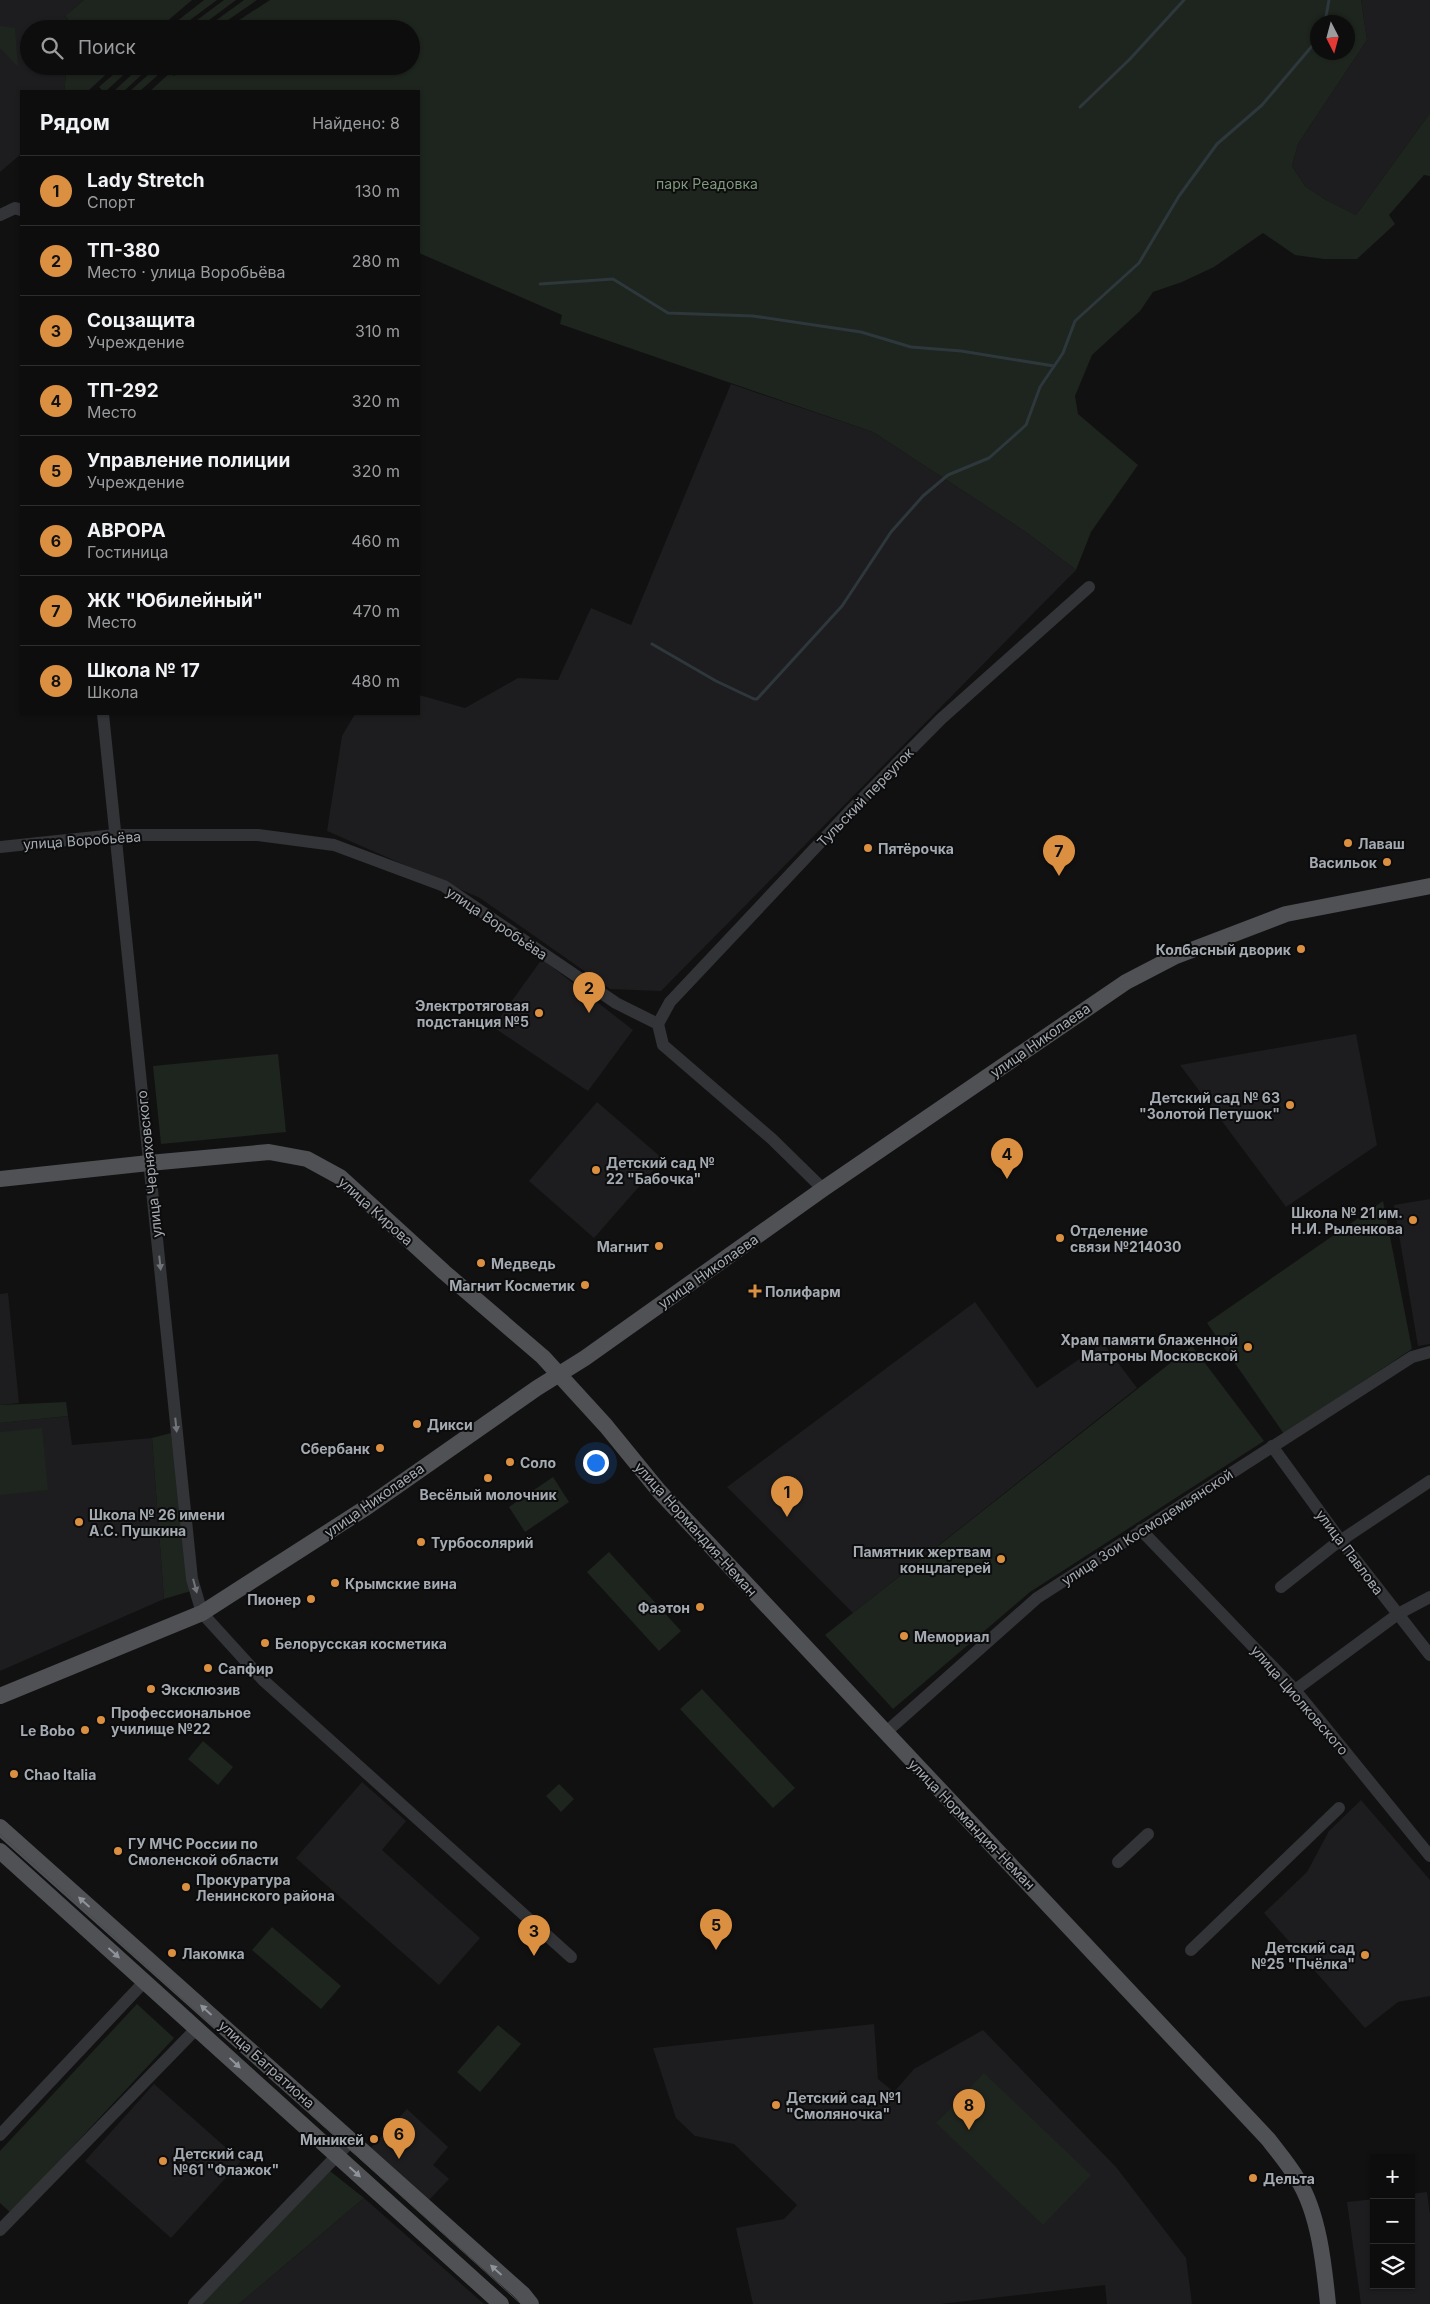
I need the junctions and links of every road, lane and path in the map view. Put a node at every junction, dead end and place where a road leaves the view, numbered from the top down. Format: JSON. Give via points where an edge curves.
{"nodes":[{"id":1,"x":20,"y":210,"type":"edge"},
{"id":2,"x":0,"y":215,"type":"edge"},
{"id":3,"x":1089,"y":587,"type":"dead end"},
{"id":4,"x":103,"y":715,"type":"edge"},
{"id":5,"x":115,"y":835,"type":"junction"},
{"id":6,"x":0,"y":847,"type":"edge"},
{"id":7,"x":1430,"y":886,"type":"edge"},
{"id":8,"x":658,"y":1024,"type":"junction"},
{"id":9,"x":149,"y":1163,"type":"junction"},
{"id":10,"x":0,"y":1180,"type":"edge"},
{"id":11,"x":824,"y":1189,"type":"junction"},
{"id":12,"x":1430,"y":1352,"type":"edge"},
{"id":13,"x":559,"y":1374,"type":"junction"},
{"id":14,"x":1272,"y":1446,"type":"junction"},
{"id":15,"x":1430,"y":1481,"type":"edge"},
{"id":16,"x":1141,"y":1530,"type":"junction"},
{"id":17,"x":1341,"y":1541,"type":"junction"},
{"id":18,"x":1281,"y":1587,"type":"dead end"},
{"id":19,"x":1430,"y":1596,"type":"edge"},
{"id":20,"x":202,"y":1613,"type":"junction"},
{"id":21,"x":1398,"y":1614,"type":"junction"},
{"id":22,"x":1430,"y":1655,"type":"edge"},
{"id":23,"x":1295,"y":1690,"type":"junction"},
{"id":24,"x":0,"y":1696,"type":"edge"},
{"id":25,"x":885,"y":1733,"type":"junction"},
{"id":26,"x":1339,"y":1808,"type":"dead end"},
{"id":27,"x":0,"y":1827,"type":"edge"},
{"id":28,"x":1148,"y":1834,"type":"dead end"},
{"id":29,"x":0,"y":1851,"type":"edge"},
{"id":30,"x":1430,"y":1856,"type":"edge"},
{"id":31,"x":1118,"y":1862,"type":"dead end"},
{"id":32,"x":1191,"y":1950,"type":"dead end"},
{"id":33,"x":571,"y":1957,"type":"dead end"},
{"id":34,"x":145,"y":1981,"type":"junction"},
{"id":35,"x":197,"y":2028,"type":"junction"},
{"id":36,"x":0,"y":2135,"type":"edge"},
{"id":37,"x":352,"y":2140,"type":"junction"},
{"id":38,"x":337,"y":2157,"type":"junction"},
{"id":39,"x":0,"y":2230,"type":"edge"},
{"id":40,"x":194,"y":2304,"type":"edge"},
{"id":41,"x":500,"y":2304,"type":"edge"},
{"id":42,"x":531,"y":2304,"type":"edge"},
{"id":43,"x":1328,"y":2304,"type":"edge"}],
"edges":[{"from":1,"to":2,"type":"street","via":[[15,208]]},
{"from":3,"to":8,"type":"street","name":"Тульский переулок","via":[[941,719],[848,813],[670,1002]]},
{"from":4,"to":5,"type":"street","name":"улица Черняховского"},
{"from":5,"to":6,"type":"street","name":"улица Воробьёва"},
{"from":5,"to":8,"type":"street","name":"улица Воробьёва","via":[[258,835],[334,845],[444,886],[616,1002]]},
{"from":5,"to":9,"type":"street","name":"улица Черняховского"},
{"from":7,"to":11,"type":"main road","name":"улица Николаева","via":[[1286,914],[1176,956],[1110,992]]},
{"from":8,"to":11,"type":"street","via":[[663,1045],[772,1139]]},
{"from":9,"to":10,"type":"main road","name":"улица Кирова"},
{"from":9,"to":13,"type":"main road","name":"улица Кирова","via":[[269,1152],[307,1159],[340,1176]]},
{"from":9,"to":20,"type":"street","name":"улица Черняховского","one_way":true,"via":[[192,1578]]},
{"from":11,"to":13,"type":"main road","name":"улица Николаева"},
{"from":12,"to":14,"type":"street","name":"улица Зои Космодемьянской","via":[[1412,1357]]},
{"from":13,"to":20,"type":"main road","name":"улица Николаева","via":[[368,1507]]},
{"from":13,"to":25,"type":"main road","name":"улица Нормандия-Неман","via":[[658,1491]]},
{"from":14,"to":16,"type":"street","name":"улица Зои Космодемьянской"},
{"from":14,"to":17,"type":"street","name":"улица Павлова"},
{"from":15,"to":17,"type":"street"},
{"from":16,"to":23,"type":"street","name":"улица Циолковского"},
{"from":16,"to":25,"type":"street","name":"улица Зои Космодемьянской","via":[[1037,1598]]},
{"from":17,"to":18,"type":"street"},
{"from":17,"to":21,"type":"street","name":"улица Павлова"},
{"from":19,"to":21,"type":"street"},
{"from":20,"to":24,"type":"main road","name":"улица Николаева"},
{"from":20,"to":33,"type":"street","via":[[263,1680]]},
{"from":21,"to":22,"type":"street","name":"улица Павлова"},
{"from":21,"to":23,"type":"street"},
{"from":23,"to":30,"type":"street","name":"улица Циолковского"},
{"from":25,"to":43,"type":"main road","name":"улица Нормандия-Неман","via":[[1268,2138],[1298,2180],[1309,2204],[1324,2263]]},
{"from":26,"to":32,"type":"street"},
{"from":37,"to":27,"type":"main road","name":"улица Багратиона","one_way":true},
{"from":28,"to":31,"type":"street"},
{"from":29,"to":34,"type":"main road","name":"улица Багратиона","one_way":true},
{"from":34,"to":35,"type":"main road","name":"улица Багратиона"},
{"from":34,"to":36,"type":"street"},
{"from":35,"to":38,"type":"main road","name":"улица Багратиона","one_way":true},
{"from":35,"to":39,"type":"street"},
{"from":37,"to":38,"type":"street"},
{"from":42,"to":37,"type":"main road","name":"улица Багратиона","one_way":true},
{"from":38,"to":40,"type":"street"},
{"from":38,"to":41,"type":"main road","name":"улица Багратиона","one_way":true}]}
